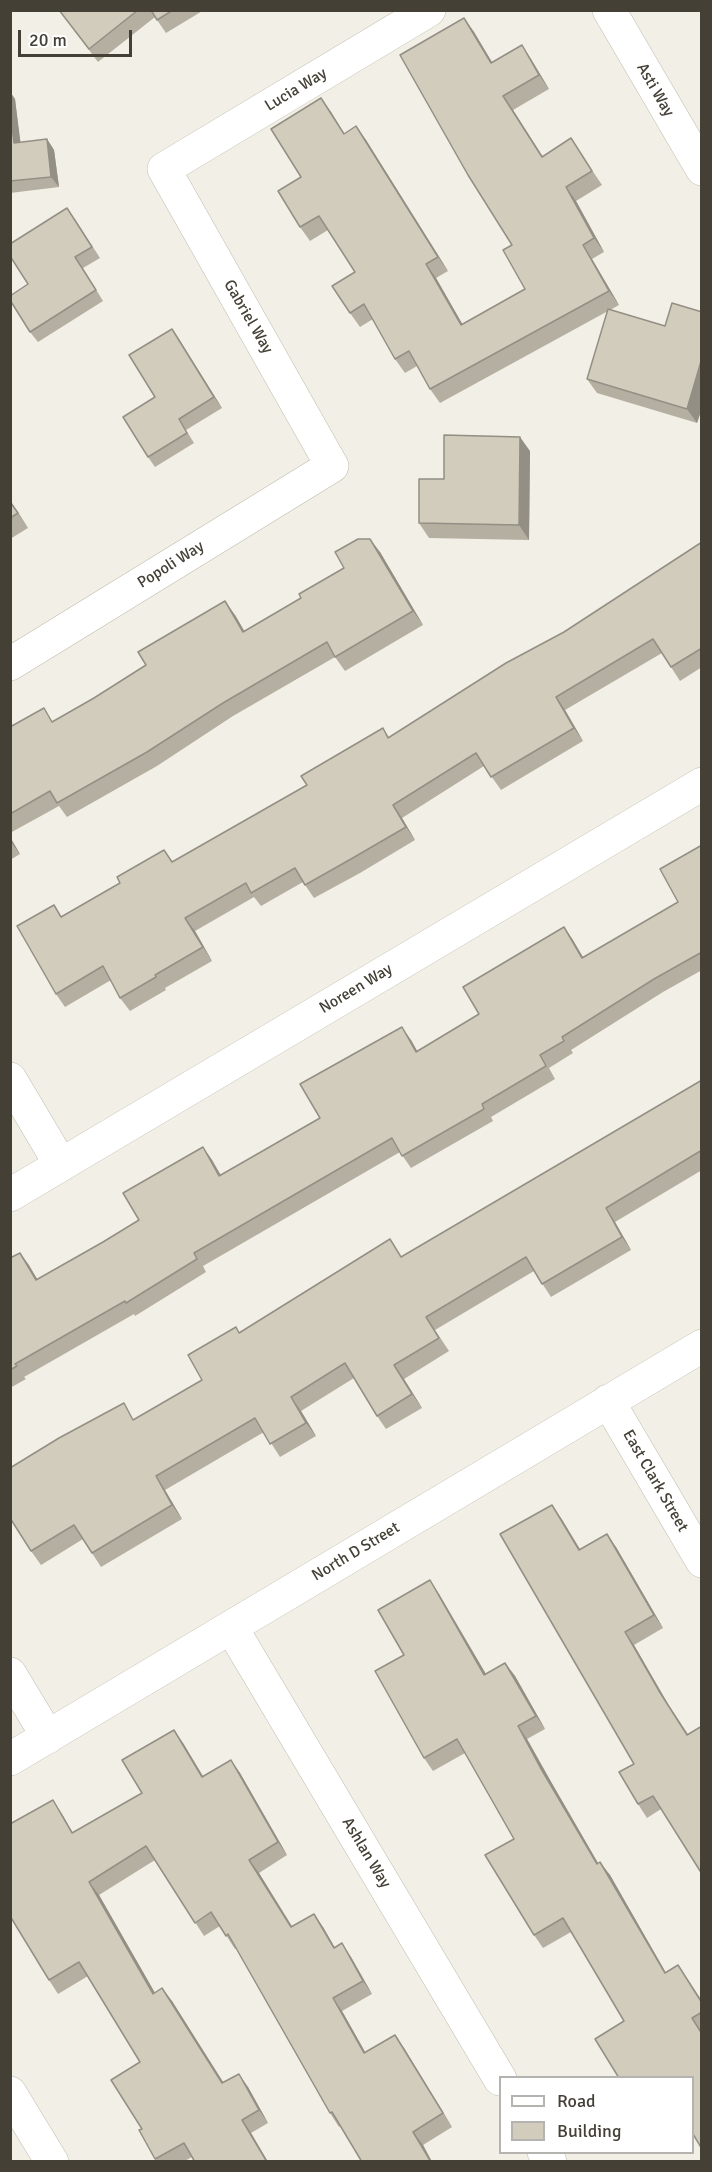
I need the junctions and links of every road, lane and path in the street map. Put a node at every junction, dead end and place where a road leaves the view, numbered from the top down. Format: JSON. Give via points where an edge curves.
{"nodes":[{"id":1,"x":429,"y":10,"type":"edge"},
{"id":2,"x":609,"y":10,"type":"edge"},
{"id":3,"x":164,"y":169,"type":"joint"},
{"id":4,"x":702,"y":169,"type":"edge"},
{"id":5,"x":332,"y":466,"type":"joint"},
{"id":6,"x":10,"y":664,"type":"edge"},
{"id":7,"x":702,"y":784,"type":"edge"},
{"id":8,"x":10,"y":1079,"type":"edge"},
{"id":9,"x":61,"y":1165,"type":"junction"},
{"id":10,"x":10,"y":1195,"type":"edge"},
{"id":11,"x":702,"y":1346,"type":"edge"},
{"id":12,"x":608,"y":1401,"type":"junction"},
{"id":13,"x":700,"y":1555,"type":"edge"},
{"id":14,"x":231,"y":1627,"type":"junction"},
{"id":15,"x":10,"y":1674,"type":"edge"},
{"id":16,"x":48,"y":1737,"type":"junction"},
{"id":17,"x":10,"y":1759,"type":"edge"},
{"id":18,"x":499,"y":2076,"type":"edge"},
{"id":19,"x":13,"y":2104,"type":"edge"},
{"id":20,"x":52,"y":2162,"type":"edge"}],
"edges":[{"from":1,"to":3,"type":"street","name":"Lucia Way"},
{"from":2,"to":4,"type":"street","name":"Asti Way"},
{"from":3,"to":5,"type":"street","name":"Gabriel Way"},
{"from":5,"to":6,"type":"street","name":"Popoli Way"},
{"from":7,"to":9,"type":"street","name":"Noreen Way"},
{"from":8,"to":9,"type":"street"},
{"from":9,"to":10,"type":"street","name":"Noreen Way"},
{"from":11,"to":12,"type":"street","name":"North D Street"},
{"from":12,"to":13,"type":"street","name":"East Clark Street"},
{"from":12,"to":14,"type":"street","name":"North D Street"},
{"from":14,"to":16,"type":"street","name":"North D Street"},
{"from":14,"to":18,"type":"street","name":"Ashlan Way"},
{"from":15,"to":16,"type":"street"},
{"from":16,"to":17,"type":"street","name":"North D Street"},
{"from":19,"to":20,"type":"street"}]}
